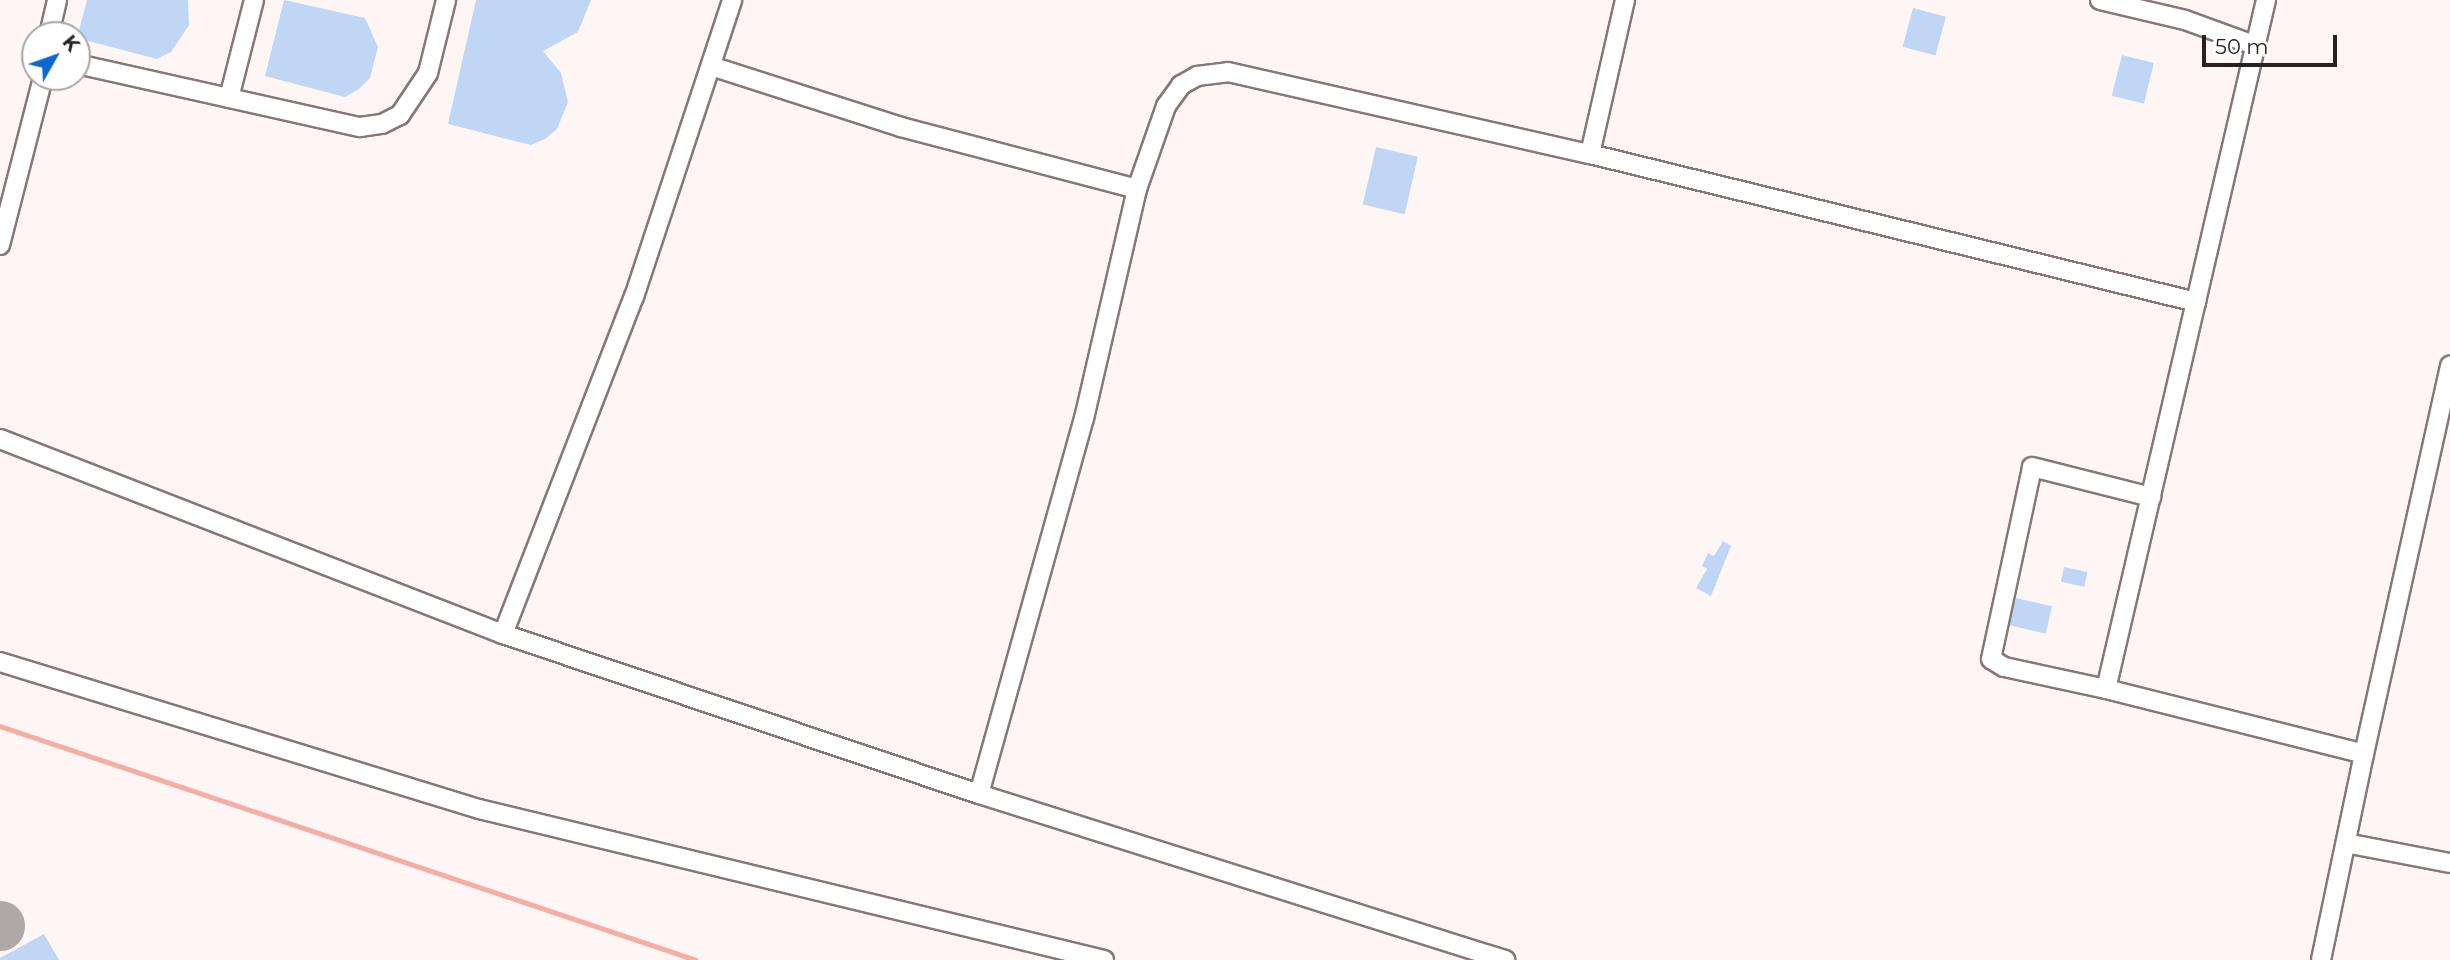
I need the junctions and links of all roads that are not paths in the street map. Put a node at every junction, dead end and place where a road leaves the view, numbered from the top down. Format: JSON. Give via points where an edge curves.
{"nodes":[{"id":1,"x":57,"y":0,"type":"edge"},
{"id":2,"x":254,"y":0,"type":"edge"},
{"id":3,"x":446,"y":0,"type":"edge"},
{"id":4,"x":732,"y":0,"type":"edge"},
{"id":5,"x":1625,"y":0,"type":"edge"},
{"id":6,"x":2100,"y":0,"type":"edge"},
{"id":7,"x":2266,"y":0,"type":"edge"},
{"id":8,"x":52,"y":21,"type":"edge"},
{"id":9,"x":2255,"y":45,"type":"junction"},
{"id":10,"x":711,"y":65,"type":"junction"},
{"id":11,"x":91,"y":67,"type":"edge"},
{"id":12,"x":39,"y":91,"type":"edge"},
{"id":13,"x":229,"y":98,"type":"junction"},
{"id":14,"x":1590,"y":154,"type":"junction"},
{"id":15,"x":1137,"y":189,"type":"junction"},
{"id":16,"x":0,"y":245,"type":"edge"},
{"id":17,"x":2196,"y":302,"type":"junction"},
{"id":18,"x":2450,"y":365,"type":"edge"},
{"id":19,"x":0,"y":439,"type":"edge"},
{"id":20,"x":2151,"y":497,"type":"junction"},
{"id":21,"x":503,"y":634,"type":"junction"},
{"id":22,"x":0,"y":662,"type":"edge"},
{"id":23,"x":2106,"y":689,"type":"junction"},
{"id":24,"x":2364,"y":754,"type":"junction"},
{"id":25,"x":978,"y":794,"type":"junction"},
{"id":26,"x":2346,"y":844,"type":"junction"},
{"id":27,"x":2450,"y":863,"type":"edge"},
{"id":28,"x":1104,"y":960,"type":"edge"},
{"id":29,"x":1505,"y":960,"type":"edge"},
{"id":30,"x":2321,"y":960,"type":"edge"}],
"edges":[{"from":1,"to":8,"type":"lane"},
{"from":2,"to":13,"type":"lane"},
{"from":3,"to":13,"type":"lane","via":[[428,73],[400,115],[382,124],[360,127]]},
{"from":4,"to":10,"type":"lane"},
{"from":5,"to":14,"type":"lane"},
{"from":6,"to":9,"type":"lane","via":[[2185,20]]},
{"from":7,"to":9,"type":"lane"},
{"from":9,"to":17,"type":"lane"},
{"from":10,"to":15,"type":"lane","via":[[901,127]]},
{"from":10,"to":21,"type":"lane","via":[[634,297]]},
{"from":11,"to":13,"type":"lane"},
{"from":12,"to":16,"type":"lane"},
{"from":14,"to":15,"type":"lane","via":[[1228,72],[1197,76],[1181,85],[1166,106]]},
{"from":14,"to":17,"type":"lane"},
{"from":15,"to":25,"type":"lane","via":[[1084,418]]},
{"from":17,"to":20,"type":"lane"},
{"from":18,"to":24,"type":"lane"},
{"from":19,"to":21,"type":"lane"},
{"from":20,"to":23,"type":"lane"},
{"from":20,"to":23,"type":"lane","via":[[2032,467],[1991,659],[2004,667]]},
{"from":21,"to":25,"type":"lane"},
{"from":22,"to":28,"type":"lane","via":[[479,808]]},
{"from":23,"to":24,"type":"lane"},
{"from":24,"to":26,"type":"lane"},
{"from":25,"to":29,"type":"lane"},
{"from":26,"to":27,"type":"lane"},
{"from":26,"to":30,"type":"lane"}]}
